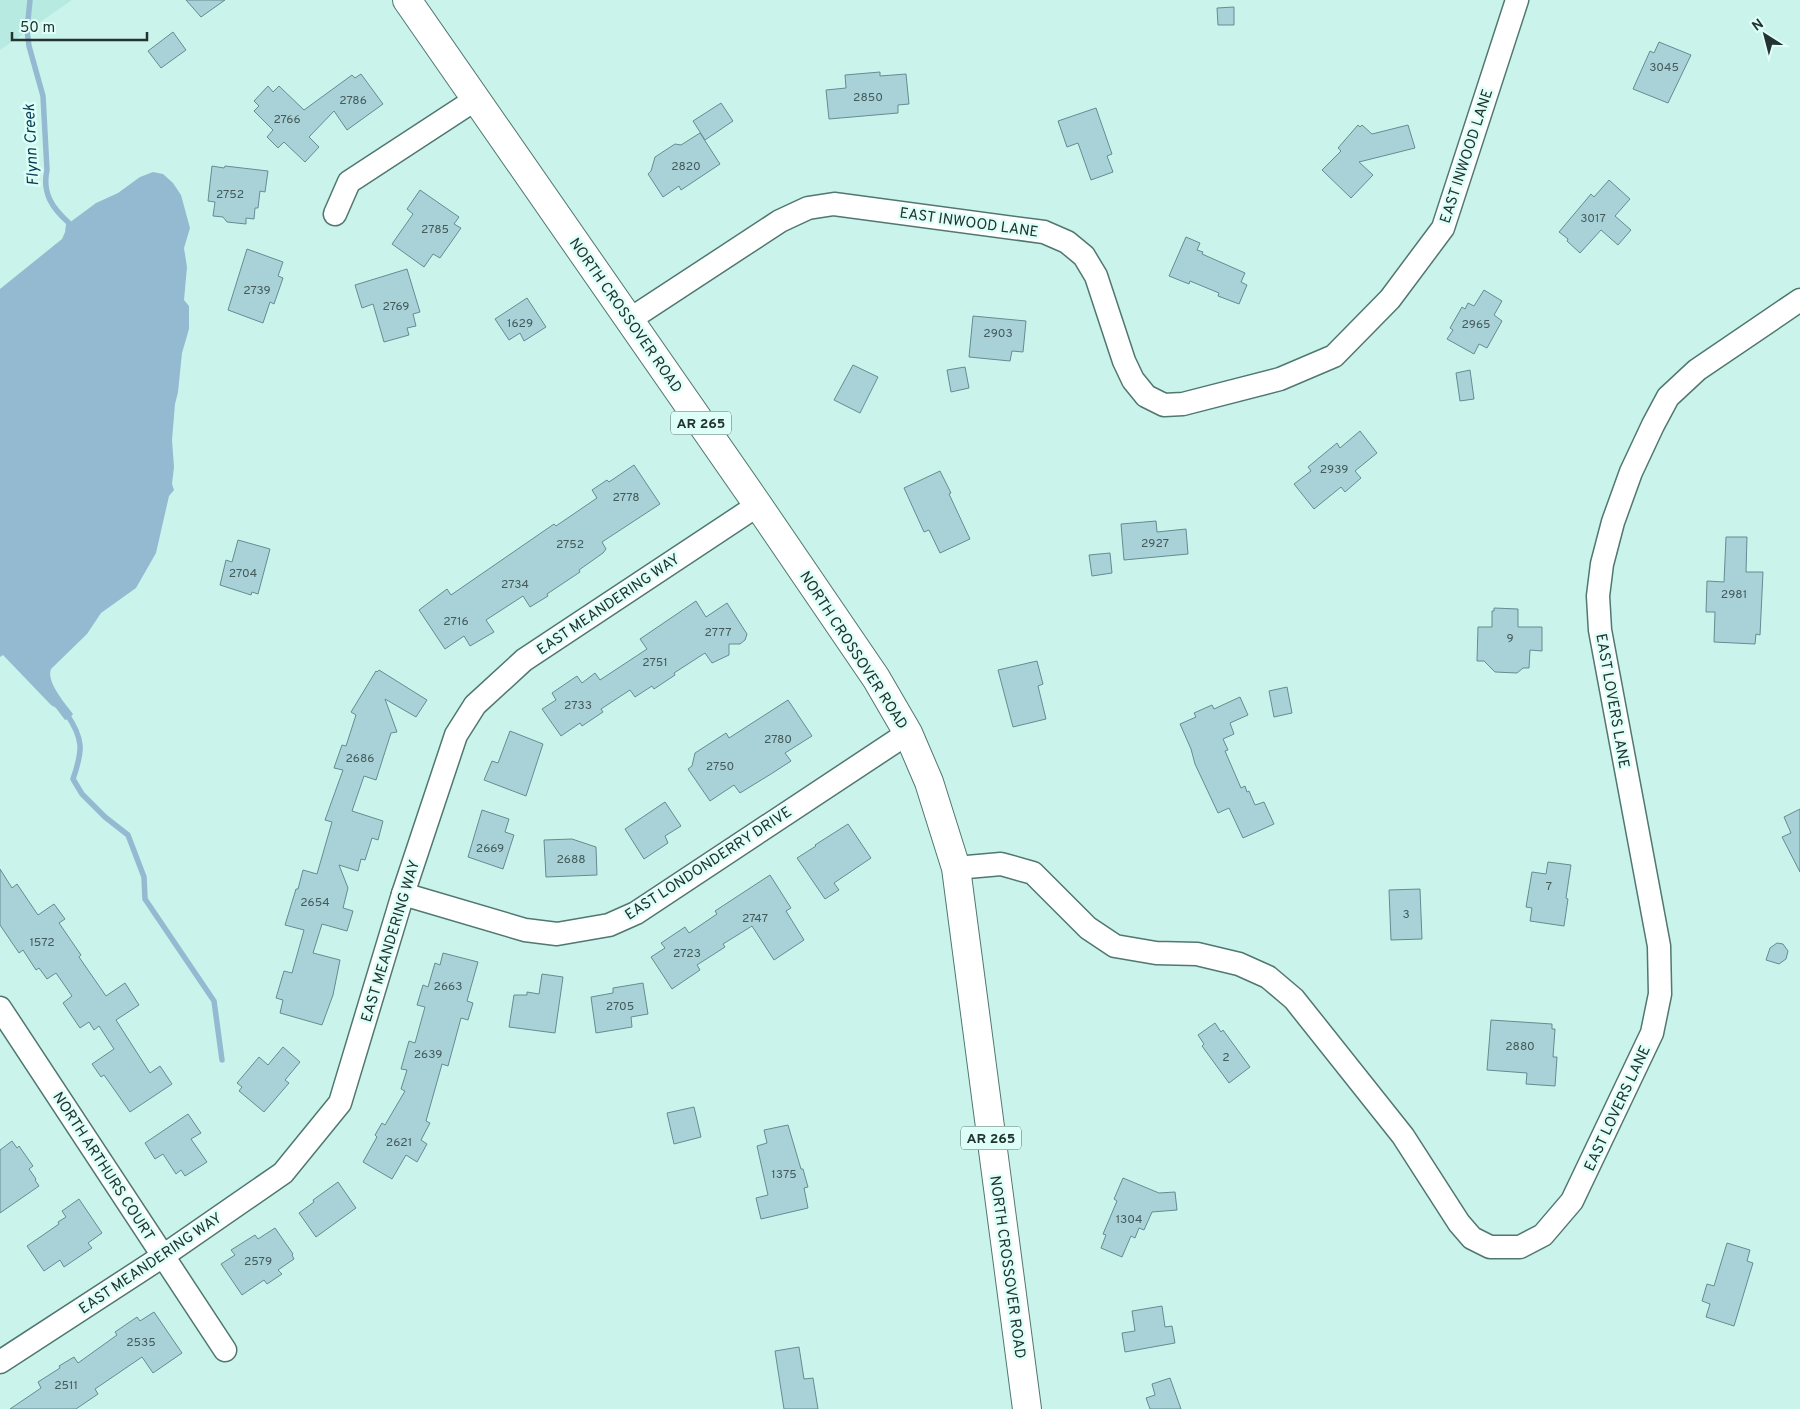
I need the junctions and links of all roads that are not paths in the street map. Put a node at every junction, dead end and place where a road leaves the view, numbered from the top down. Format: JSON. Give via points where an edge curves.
{"nodes":[{"id":1,"x":407,"y":0,"type":"edge"},
{"id":2,"x":1517,"y":0,"type":"edge"},
{"id":3,"x":476,"y":99,"type":"junction"},
{"id":4,"x":335,"y":214,"type":"dead end"},
{"id":5,"x":1800,"y":300,"type":"edge"},
{"id":6,"x":630,"y":320,"type":"junction"},
{"id":7,"x":758,"y":504,"type":"junction"},
{"id":8,"x":908,"y":733,"type":"junction"},
{"id":9,"x":956,"y":868,"type":"junction"},
{"id":10,"x":403,"y":894,"type":"junction"},
{"id":11,"x":0,"y":1008,"type":"edge"},
{"id":12,"x":163,"y":1256,"type":"junction"},
{"id":13,"x":225,"y":1350,"type":"dead end"},
{"id":14,"x":0,"y":1362,"type":"edge"},
{"id":15,"x":1027,"y":1409,"type":"edge"}],
"edges":[{"from":1,"to":3,"type":"main road","name":"NORTH CROSSOVER ROAD","number":"AR 265"},
{"from":2,"to":6,"type":"street","name":"EAST INWOOD LANE","via":[[1443,228],[1390,299],[1334,356],[1280,379],[1183,404],[1164,405],[1146,396],[1133,380],[1096,276],[1084,256],[1067,242],[1044,232],[834,204],[808,208],[780,221]]},
{"from":3,"to":4,"type":"street","via":[[349,182]]},
{"from":3,"to":6,"type":"main road","name":"NORTH CROSSOVER ROAD","number":"AR 265"},
{"from":5,"to":9,"type":"street","name":"EAST LOVERS LANE","via":[[1697,370],[1668,397],[1631,472],[1611,530],[1598,596],[1600,630],[1659,946],[1660,994],[1652,1033],[1572,1201],[1543,1235],[1520,1248],[1490,1247],[1472,1238],[1402,1136],[1294,1000],[1268,977],[1238,964],[1197,954],[1156,953],[1115,946],[1088,928],[1033,873],[1001,864]]},
{"from":6,"to":7,"type":"main road","name":"NORTH CROSSOVER ROAD","number":"AR 265"},
{"from":7,"to":8,"type":"main road","name":"NORTH CROSSOVER ROAD","number":"AR 265","via":[[876,678]]},
{"from":7,"to":10,"type":"street","name":"EAST MEANDERING WAY","via":[[524,660],[475,705],[456,735]]},
{"from":8,"to":9,"type":"main road","name":"NORTH CROSSOVER ROAD","number":"AR 265","via":[[929,782]]},
{"from":8,"to":10,"type":"street","name":"EAST LONDONDERRY DRIVE","via":[[636,913],[609,925],[557,934],[525,930]]},
{"from":9,"to":15,"type":"main road","name":"NORTH CROSSOVER ROAD","number":"AR 265"},
{"from":10,"to":12,"type":"street","name":"EAST MEANDERING WAY","via":[[340,1102],[283,1173]]},
{"from":11,"to":12,"type":"street","name":"NORTH ARTHURS COURT"},
{"from":12,"to":13,"type":"street","name":"NORTH ARTHURS COURT"},
{"from":12,"to":14,"type":"street","name":"EAST MEANDERING WAY"}]}
